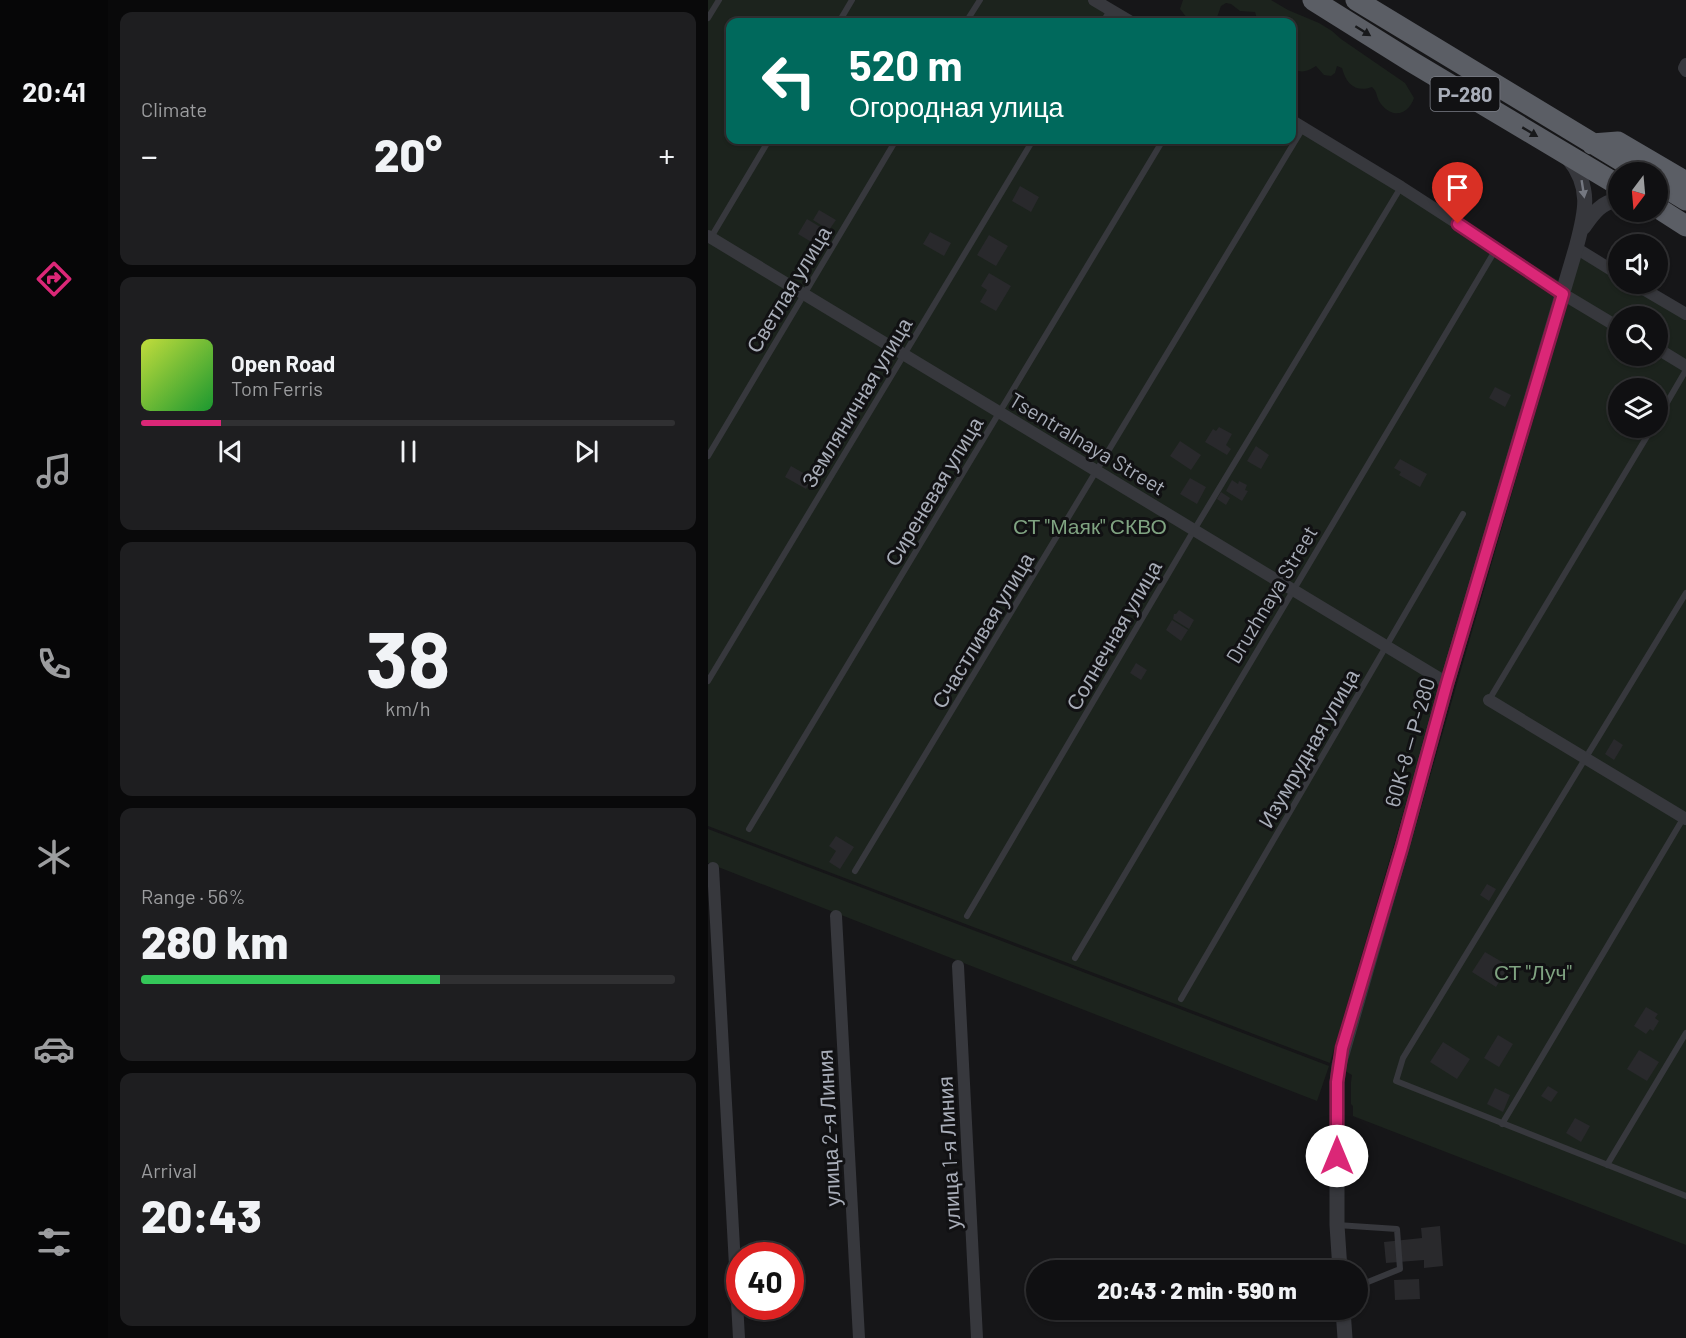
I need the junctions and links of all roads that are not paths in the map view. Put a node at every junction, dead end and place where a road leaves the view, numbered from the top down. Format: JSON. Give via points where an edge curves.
{"nodes":[{"id":1,"x":718,"y":0,"type":"edge"},
{"id":2,"x":852,"y":0,"type":"edge"},
{"id":3,"x":980,"y":0,"type":"edge"},
{"id":4,"x":1094,"y":0,"type":"edge"},
{"id":5,"x":1313,"y":0,"type":"edge"},
{"id":6,"x":1356,"y":0,"type":"edge"},
{"id":7,"x":1110,"y":10,"type":"junction"},
{"id":8,"x":708,"y":18,"type":"edge"},
{"id":9,"x":841,"y":18,"type":"edge"},
{"id":10,"x":969,"y":18,"type":"edge"},
{"id":11,"x":1105,"y":18,"type":"edge"},
{"id":12,"x":1124,"y":18,"type":"edge"},
{"id":13,"x":1425,"y":43,"type":"junction"},
{"id":14,"x":1412,"y":62,"type":"junction"},
{"id":15,"x":1686,"y":64,"type":"edge"},
{"id":16,"x":1686,"y":71,"type":"edge"},
{"id":17,"x":1296,"y":124,"type":"edge"},
{"id":18,"x":1303,"y":128,"type":"junction"},
{"id":19,"x":1296,"y":140,"type":"edge"},
{"id":20,"x":767,"y":144,"type":"edge"},
{"id":21,"x":894,"y":144,"type":"edge"},
{"id":22,"x":1031,"y":144,"type":"edge"},
{"id":23,"x":1161,"y":144,"type":"edge"},
{"id":24,"x":1293,"y":144,"type":"edge"},
{"id":25,"x":1592,"y":144,"type":"junction"},
{"id":26,"x":1562,"y":151,"type":"junction"},
{"id":27,"x":1623,"y":162,"type":"edge"},
{"id":28,"x":1608,"y":179,"type":"edge"},
{"id":29,"x":1686,"y":182,"type":"edge"},
{"id":30,"x":1401,"y":187,"type":"junction"},
{"id":31,"x":1668,"y":189,"type":"edge"},
{"id":32,"x":1686,"y":200,"type":"edge"},
{"id":33,"x":1608,"y":203,"type":"edge"},
{"id":34,"x":1668,"y":214,"type":"edge"},
{"id":35,"x":1686,"y":226,"type":"edge"},
{"id":36,"x":1580,"y":233,"type":"junction"},
{"id":37,"x":709,"y":238,"type":"edge"},
{"id":38,"x":1576,"y":248,"type":"junction"},
{"id":39,"x":1497,"y":249,"type":"junction"},
{"id":40,"x":1608,"y":268,"type":"edge"},
{"id":41,"x":804,"y":294,"type":"junction"},
{"id":42,"x":1563,"y":294,"type":"junction"},
{"id":43,"x":1652,"y":294,"type":"edge"},
{"id":44,"x":1686,"y":314,"type":"edge"},
{"id":45,"x":1608,"y":321,"type":"edge"},
{"id":46,"x":904,"y":354,"type":"junction"},
{"id":47,"x":1668,"y":356,"type":"edge"},
{"id":48,"x":1686,"y":368,"type":"edge"},
{"id":49,"x":1668,"y":400,"type":"edge"},
{"id":50,"x":999,"y":412,"type":"junction"},
{"id":51,"x":1646,"y":438,"type":"edge"},
{"id":52,"x":708,"y":456,"type":"edge"},
{"id":53,"x":1097,"y":471,"type":"junction"},
{"id":54,"x":1463,"y":514,"type":"dead end"},
{"id":55,"x":1194,"y":530,"type":"junction"},
{"id":56,"x":1293,"y":590,"type":"junction"},
{"id":57,"x":1686,"y":593,"type":"edge"},
{"id":58,"x":1386,"y":646,"type":"junction"},
{"id":59,"x":708,"y":681,"type":"edge"},
{"id":60,"x":1447,"y":683,"type":"junction"},
{"id":61,"x":1489,"y":700,"type":"joint"},
{"id":62,"x":1586,"y":758,"type":"junction"},
{"id":63,"x":1685,"y":817,"type":"edge"},
{"id":64,"x":749,"y":829,"type":"dead end"},
{"id":65,"x":712,"y":868,"type":"dead end"},
{"id":66,"x":855,"y":871,"type":"dead end"},
{"id":67,"x":836,"y":916,"type":"dead end"},
{"id":68,"x":967,"y":916,"type":"dead end"},
{"id":69,"x":1075,"y":958,"type":"dead end"},
{"id":70,"x":958,"y":966,"type":"dead end"},
{"id":71,"x":1181,"y":999,"type":"dead end"},
{"id":72,"x":1686,"y":1033,"type":"edge"},
{"id":73,"x":1502,"y":1124,"type":"junction"},
{"id":74,"x":1607,"y":1165,"type":"junction"},
{"id":75,"x":1686,"y":1196,"type":"edge"},
{"id":76,"x":1337,"y":1225,"type":"junction"},
{"id":77,"x":1339,"y":1260,"type":"edge"},
{"id":78,"x":1368,"y":1282,"type":"edge"},
{"id":79,"x":1344,"y":1320,"type":"edge"},
{"id":80,"x":739,"y":1338,"type":"edge"},
{"id":81,"x":859,"y":1338,"type":"edge"},
{"id":82,"x":977,"y":1338,"type":"edge"},
{"id":83,"x":1345,"y":1338,"type":"edge"}],
"edges":[{"from":1,"to":8,"type":"lane"},
{"from":2,"to":9,"type":"lane"},
{"from":3,"to":10,"type":"lane"},
{"from":4,"to":7,"type":"street"},
{"from":5,"to":14,"type":"highway","number":"Р-280","one_way":true},
{"from":6,"to":13,"type":"highway","number":"Р-280"},
{"from":7,"to":11,"type":"lane"},
{"from":7,"to":12,"type":"street"},
{"from":13,"to":14,"type":"highway","via":[[1418,45]]},
{"from":13,"to":25,"type":"highway","number":"Р-280"},
{"from":14,"to":26,"type":"highway","number":"Р-280","one_way":true},
{"from":15,"to":16,"type":"street"},
{"from":17,"to":18,"type":"street"},
{"from":18,"to":19,"type":"lane","name":"Счастливая улица"},
{"from":18,"to":30,"type":"street"},
{"from":20,"to":37,"type":"lane"},
{"from":21,"to":41,"type":"lane","name":"Светлая улица"},
{"from":22,"to":46,"type":"lane","name":"Земляничная улица"},
{"from":23,"to":50,"type":"lane","name":"Сиреневая улица"},
{"from":24,"to":53,"type":"lane","name":"Счастливая улица"},
{"from":25,"to":27,"type":"highway","number":"Р-280"},
{"from":25,"to":29,"type":"highway","via":[[1618,142]]},
{"from":26,"to":28,"type":"highway","number":"Р-280"},
{"from":26,"to":36,"type":"street","name":"60К-8 — Р-280","one_way":true,"via":[[1583,184]]},
{"from":30,"to":39,"type":"street"},
{"from":30,"to":55,"type":"lane","name":"Солнечная улица"},
{"from":31,"to":32,"type":"highway"},
{"from":33,"to":36,"type":"street","name":"60К-8 — Р-280","via":[[1599,208]]},
{"from":34,"to":35,"type":"highway"},
{"from":36,"to":38,"type":"street","name":"60К-8 — Р-280"},
{"from":37,"to":41,"type":"street","name":"Tsentralnaya Street"},
{"from":38,"to":40,"type":"street"},
{"from":38,"to":42,"type":"street","name":"60К-8 — Р-280"},
{"from":39,"to":42,"type":"street"},
{"from":39,"to":56,"type":"lane","name":"Druzhnaya Street"},
{"from":41,"to":46,"type":"street","name":"Tsentralnaya Street"},
{"from":41,"to":52,"type":"lane","name":"Светлая улица"},
{"from":42,"to":45,"type":"street"},
{"from":42,"to":60,"type":"street","name":"60К-8 — Р-280"},
{"from":43,"to":44,"type":"street"},
{"from":46,"to":50,"type":"street","name":"Tsentralnaya Street"},
{"from":46,"to":59,"type":"lane","name":"Земляничная улица"},
{"from":47,"to":48,"type":"street"},
{"from":48,"to":49,"type":"lane"},
{"from":50,"to":53,"type":"street","name":"Tsentralnaya Street"},
{"from":50,"to":64,"type":"lane","name":"Сиреневая улица"},
{"from":51,"to":61,"type":"lane"},
{"from":53,"to":55,"type":"street","name":"Tsentralnaya Street"},
{"from":53,"to":66,"type":"lane","name":"Счастливая улица"},
{"from":54,"to":58,"type":"lane","name":"Изумрудная улица"},
{"from":55,"to":56,"type":"street","name":"Tsentralnaya Street"},
{"from":55,"to":68,"type":"lane","name":"Солнечная улица"},
{"from":56,"to":58,"type":"street","name":"Tsentralnaya Street"},
{"from":56,"to":69,"type":"lane","name":"Druzhnaya Street"},
{"from":57,"to":62,"type":"lane"},
{"from":58,"to":60,"type":"street","name":"Tsentralnaya Street"},
{"from":58,"to":71,"type":"lane","name":"Изумрудная улица"},
{"from":60,"to":76,"type":"street","name":"60К-8 — Р-280","via":[[1339,1065]]},
{"from":61,"to":62,"type":"street"},
{"from":62,"to":63,"type":"street"},
{"from":62,"to":73,"type":"lane","via":[[1403,1058],[1396,1081]]},
{"from":63,"to":73,"type":"lane"},
{"from":65,"to":80,"type":"street"},
{"from":67,"to":81,"type":"street","name":"улица 2-я Линия"},
{"from":70,"to":82,"type":"street","name":"улица 1-я Линия"},
{"from":72,"to":74,"type":"lane"},
{"from":73,"to":74,"type":"lane"},
{"from":74,"to":75,"type":"lane"},
{"from":76,"to":77,"type":"street","name":"60К-8 — Р-280"},
{"from":76,"to":78,"type":"lane","via":[[1397,1228],[1400,1269]]},
{"from":79,"to":83,"type":"street"}]}
